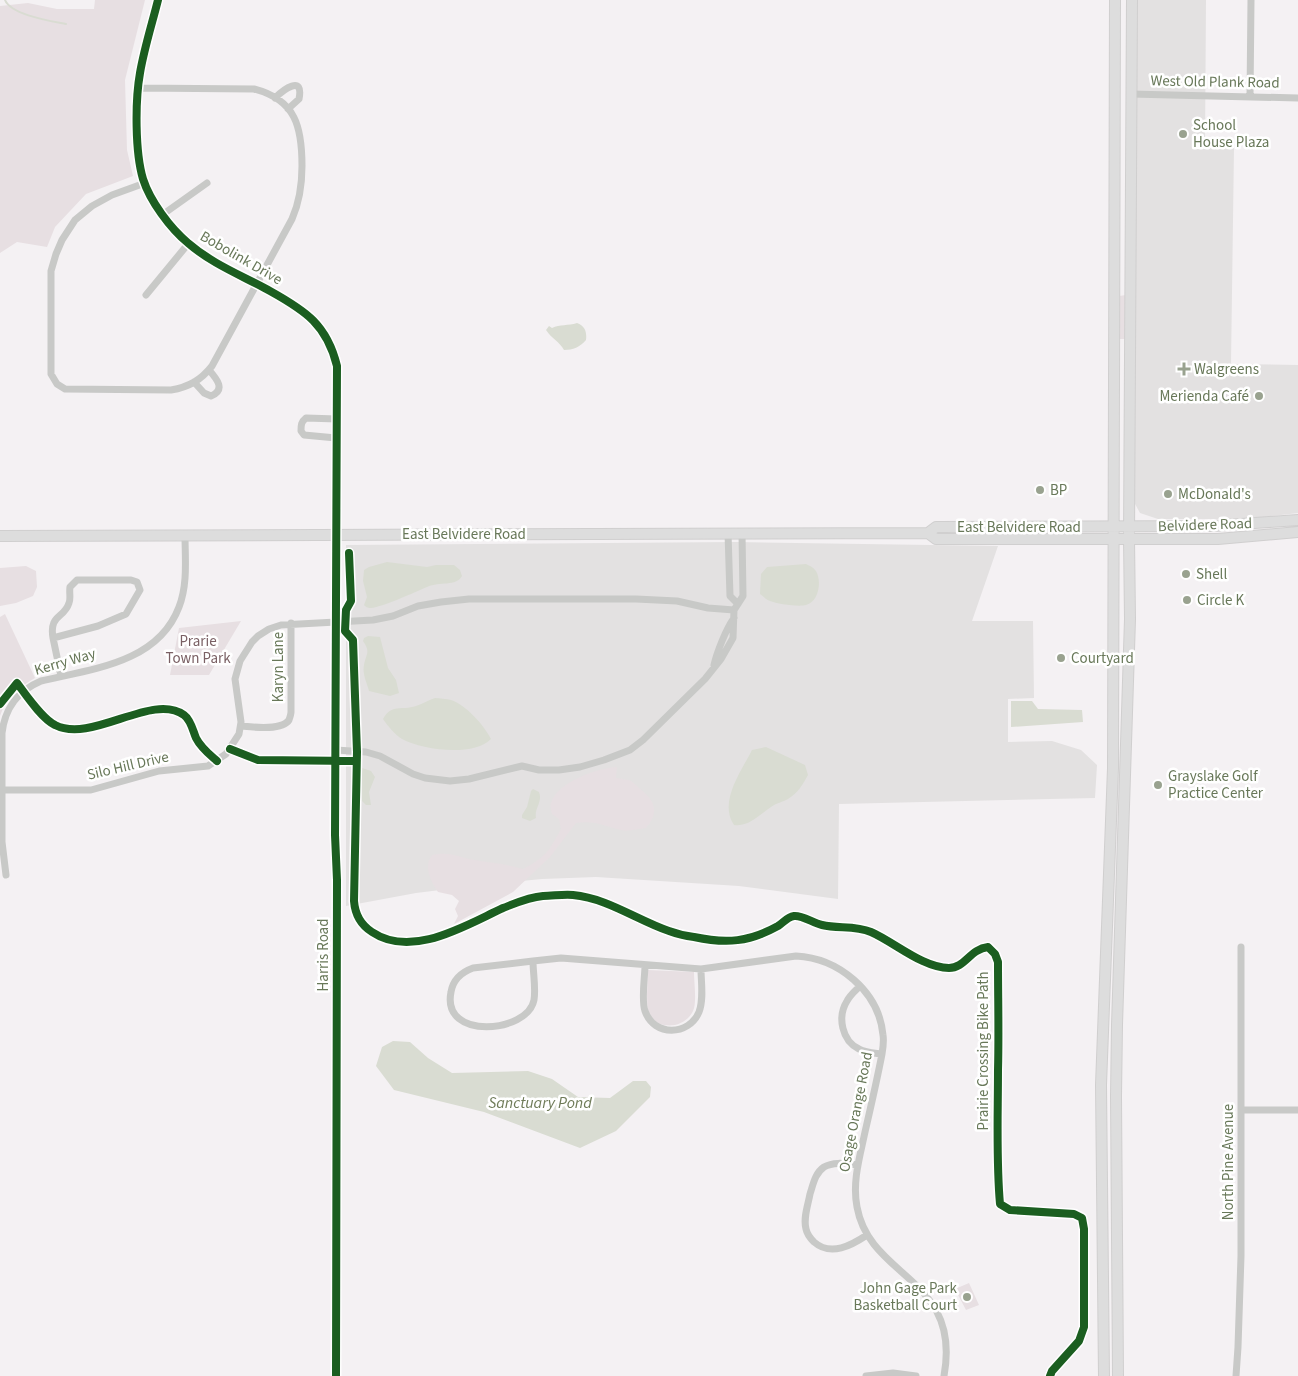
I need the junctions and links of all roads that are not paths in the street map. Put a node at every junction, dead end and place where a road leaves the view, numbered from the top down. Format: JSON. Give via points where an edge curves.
{"nodes":[{"id":1,"x":158,"y":0,"type":"edge"},
{"id":2,"x":1116,"y":0,"type":"edge"},
{"id":3,"x":1132,"y":0,"type":"edge"},
{"id":4,"x":1252,"y":0,"type":"edge"},
{"id":5,"x":138,"y":88,"type":"junction"},
{"id":6,"x":1131,"y":94,"type":"junction"},
{"id":7,"x":1250,"y":97,"type":"junction"},
{"id":8,"x":275,"y":98,"type":"junction"},
{"id":9,"x":1298,"y":98,"type":"edge"},
{"id":10,"x":288,"y":109,"type":"junction"},
{"id":11,"x":145,"y":183,"type":"junction"},
{"id":12,"x":207,"y":183,"type":"dead end"},
{"id":13,"x":162,"y":215,"type":"junction"},
{"id":14,"x":188,"y":244,"type":"junction"},
{"id":15,"x":257,"y":284,"type":"junction"},
{"id":16,"x":146,"y":294,"type":"dead end"},
{"id":17,"x":209,"y":370,"type":"junction"},
{"id":18,"x":194,"y":382,"type":"junction"},
{"id":19,"x":337,"y":419,"type":"junction"},
{"id":20,"x":336,"y":438,"type":"junction"},
{"id":21,"x":1298,"y":520,"type":"edge"},
{"id":22,"x":1113,"y":527,"type":"junction"},
{"id":23,"x":1129,"y":527,"type":"junction"},
{"id":24,"x":1298,"y":532,"type":"edge"},
{"id":25,"x":928,"y":533,"type":"junction"},
{"id":26,"x":336,"y":534,"type":"junction"},
{"id":27,"x":728,"y":534,"type":"junction"},
{"id":28,"x":742,"y":534,"type":"junction"},
{"id":29,"x":185,"y":535,"type":"junction"},
{"id":30,"x":0,"y":536,"type":"edge"},
{"id":31,"x":1113,"y":539,"type":"junction"},
{"id":32,"x":1129,"y":539,"type":"junction"},
{"id":33,"x":735,"y":611,"type":"junction"},
{"id":34,"x":292,"y":623,"type":"junction"},
{"id":35,"x":336,"y":623,"type":"junction"},
{"id":36,"x":52,"y":638,"type":"junction"},
{"id":37,"x":61,"y":676,"type":"junction"},
{"id":38,"x":241,"y":726,"type":"junction"},
{"id":39,"x":336,"y":750,"type":"junction"},
{"id":40,"x":2,"y":790,"type":"junction"},
{"id":41,"x":6,"y":875,"type":"dead end"},
{"id":42,"x":1241,"y":947,"type":"dead end"},
{"id":43,"x":533,"y":961,"type":"junction"},
{"id":44,"x":645,"y":965,"type":"junction"},
{"id":45,"x":701,"y":969,"type":"junction"},
{"id":46,"x":860,"y":986,"type":"junction"},
{"id":47,"x":882,"y":1054,"type":"junction"},
{"id":48,"x":1242,"y":1110,"type":"junction"},
{"id":49,"x":1298,"y":1110,"type":"edge"},
{"id":50,"x":858,"y":1164,"type":"junction"},
{"id":51,"x":867,"y":1235,"type":"junction"},
{"id":52,"x":336,"y":1376,"type":"edge"},
{"id":53,"x":866,"y":1376,"type":"edge"},
{"id":54,"x":916,"y":1376,"type":"edge"},
{"id":55,"x":944,"y":1376,"type":"edge"},
{"id":56,"x":1104,"y":1376,"type":"edge"},
{"id":57,"x":1118,"y":1376,"type":"edge"},
{"id":58,"x":1236,"y":1376,"type":"edge"}],
"edges":[{"from":1,"to":5,"type":"street","name":"Bobolink Drive"},
{"from":2,"to":22,"type":"main road"},
{"from":3,"to":6,"type":"main road"},
{"from":4,"to":7,"type":"street"},
{"from":5,"to":8,"type":"street","via":[[246,88],[263,91]]},
{"from":5,"to":11,"type":"street","name":"Bobolink Drive","via":[[138,150]]},
{"from":6,"to":7,"type":"street","name":"West Old Plank Road"},
{"from":6,"to":23,"type":"main road"},
{"from":7,"to":9,"type":"street","name":"West Old Plank Road"},
{"from":8,"to":10,"type":"street"},
{"from":8,"to":10,"type":"street","via":[[288,86],[296,87],[299,99]]},
{"from":10,"to":15,"type":"street","via":[[298,124],[302,143],[301,194],[292,219]]},
{"from":11,"to":13,"type":"street","name":"Bobolink Drive"},
{"from":11,"to":18,"type":"street","via":[[92,206],[75,220],[62,240],[51,271],[51,374],[57,384],[69,390],[171,390]]},
{"from":12,"to":13,"type":"street"},
{"from":13,"to":14,"type":"street","name":"Bobolink Drive"},
{"from":14,"to":15,"type":"street","name":"Bobolink Drive"},
{"from":14,"to":16,"type":"street"},
{"from":15,"to":17,"type":"street"},
{"from":15,"to":19,"type":"street","name":"Bobolink Drive","via":[[297,306],[321,328],[337,366]]},
{"from":17,"to":18,"type":"street"},
{"from":17,"to":18,"type":"street","via":[[219,381],[217,394],[204,394]]},
{"from":19,"to":20,"type":"street","name":"Bobolink Drive"},
{"from":19,"to":20,"type":"street","via":[[306,418],[301,425],[304,435]]},
{"from":20,"to":26,"type":"street","name":"Bobolink Drive"},
{"from":21,"to":23,"type":"main road","name":"Belvidere Road","via":[[1228,526]]},
{"from":22,"to":23,"type":"main road","name":"Belvidere Road"},
{"from":22,"to":25,"type":"main road","name":"East Belvidere Road","via":[[936,527]]},
{"from":22,"to":31,"type":"main road"},
{"from":23,"to":32,"type":"main road"},
{"from":24,"to":32,"type":"main road","name":"Belvidere Road","via":[[1218,539]]},
{"from":25,"to":28,"type":"main road","name":"East Belvidere Road"},
{"from":25,"to":31,"type":"main road","name":"East Belvidere Road","via":[[936,539]]},
{"from":26,"to":27,"type":"main road","name":"East Belvidere Road"},
{"from":26,"to":29,"type":"main road","name":"East Belvidere Road"},
{"from":26,"to":35,"type":"street","name":"Harris Road"},
{"from":27,"to":28,"type":"main road","name":"East Belvidere Road"},
{"from":27,"to":33,"type":"street","via":[[730,596]]},
{"from":28,"to":33,"type":"street","via":[[743,596]]},
{"from":29,"to":30,"type":"main road","name":"East Belvidere Road"},
{"from":29,"to":37,"type":"street","name":"Kerry Way","via":[[185,572],[179,607],[160,638],[124,660]]},
{"from":31,"to":32,"type":"main road","name":"Belvidere Road"},
{"from":31,"to":56,"type":"main road","via":[[1113,768],[1101,1085]]},
{"from":32,"to":57,"type":"main road","via":[[1130,619],[1116,1096]]},
{"from":33,"to":35,"type":"street","via":[[636,598],[469,599],[418,606],[373,620]]},
{"from":33,"to":39,"type":"street","via":[[714,666],[705,679],[643,740],[614,757],[580,767],[539,770],[522,766],[450,781],[413,774],[366,752]]},
{"from":34,"to":35,"type":"street"},
{"from":34,"to":38,"type":"street","via":[[269,629],[258,636],[240,661],[235,686]]},
{"from":34,"to":38,"type":"street","name":"Karyn Lane","via":[[291,712],[288,720],[274,727]]},
{"from":35,"to":39,"type":"street","name":"Harris Road"},
{"from":36,"to":36,"type":"street","via":[[53,623],[69,603],[73,582],[132,580],[139,586],[139,595],[126,614],[98,626]]},
{"from":36,"to":37,"type":"street"},
{"from":37,"to":40,"type":"street","name":"Kerry Way","via":[[29,687],[11,704],[3,722]]},
{"from":38,"to":40,"type":"street","name":"Silo Hill Drive","via":[[230,749],[208,766],[158,771],[91,790]]},
{"from":39,"to":52,"type":"street","name":"Harris Road"},
{"from":40,"to":41,"type":"street","name":"Kerry Way"},
{"from":42,"to":48,"type":"street","name":"North Pine Avenue"},
{"from":43,"to":43,"type":"street","name":"Osage Orange Road","via":[[466,971],[457,978],[451,991],[451,1008],[455,1015],[474,1026],[502,1024],[527,1014],[534,999]]},
{"from":43,"to":44,"type":"street","name":"Osage Orange Road","via":[[561,958]]},
{"from":44,"to":45,"type":"street","name":"Osage Orange Road"},
{"from":44,"to":45,"type":"street","via":[[644,1010],[656,1026],[670,1031],[689,1025],[700,1010]]},
{"from":45,"to":46,"type":"street","name":"Osage Orange Road","via":[[809,957],[837,967]]},
{"from":46,"to":47,"type":"street","name":"Osage Orange Road","via":[[878,1015],[883,1035]]},
{"from":46,"to":47,"type":"street","via":[[847,1000],[842,1018],[843,1031],[853,1046]]},
{"from":47,"to":50,"type":"street","name":"Osage Orange Road"},
{"from":48,"to":49,"type":"street"},
{"from":48,"to":58,"type":"street","name":"North Pine Avenue"},
{"from":50,"to":51,"type":"street","name":"Osage Orange Road","via":[[857,1207]]},
{"from":50,"to":51,"type":"street","via":[[831,1164],[819,1172],[805,1217],[806,1229],[816,1244],[832,1249],[842,1249]]},
{"from":51,"to":55,"type":"street","name":"Osage Orange Road","via":[[934,1304],[947,1346]]},
{"from":53,"to":54,"type":"street","via":[[898,1373]]}]}
